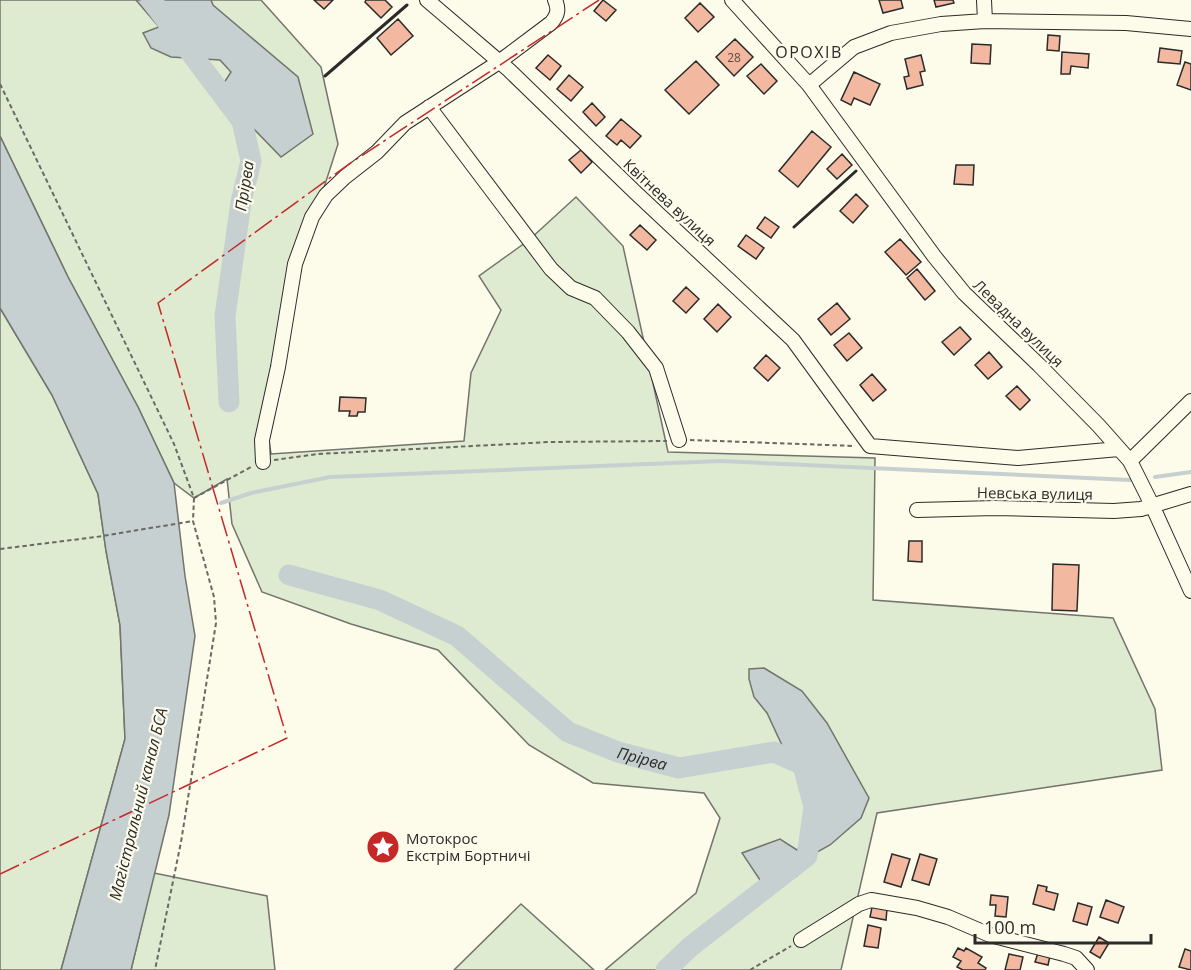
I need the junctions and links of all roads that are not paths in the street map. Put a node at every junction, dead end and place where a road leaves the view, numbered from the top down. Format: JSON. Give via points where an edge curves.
{"nodes":[{"id":1,"x":427,"y":0,"type":"edge"},
{"id":2,"x":555,"y":0,"type":"edge"},
{"id":3,"x":732,"y":0,"type":"edge"},
{"id":4,"x":984,"y":0,"type":"edge"},
{"id":5,"x":985,"y":21,"type":"junction"},
{"id":6,"x":1191,"y":29,"type":"edge"},
{"id":7,"x":499,"y":62,"type":"junction"},
{"id":8,"x":809,"y":84,"type":"junction"},
{"id":9,"x":429,"y":107,"type":"junction"},
{"id":10,"x":1191,"y":401,"type":"edge"},
{"id":11,"x":679,"y":440,"type":"road end"},
{"id":12,"x":1119,"y":449,"type":"junction"},
{"id":13,"x":1130,"y":461,"type":"junction"},
{"id":14,"x":263,"y":462,"type":"road end"},
{"id":15,"x":1191,"y":494,"type":"edge"},
{"id":16,"x":1152,"y":505,"type":"junction"},
{"id":17,"x":917,"y":510,"type":"dead end"},
{"id":18,"x":1191,"y":591,"type":"edge"},
{"id":19,"x":801,"y":940,"type":"road end"},
{"id":20,"x":1087,"y":970,"type":"edge"}],
"edges":[{"from":1,"to":7,"type":"street","name":"Квітнева вулиця"},
{"from":2,"to":7,"type":"street","via":[[558,7],[551,23]]},
{"from":3,"to":8,"type":"street","name":"Левадна вулиця"},
{"from":4,"to":5,"type":"street"},
{"from":5,"to":6,"type":"street","via":[[1126,23]]},
{"from":5,"to":8,"type":"street","via":[[891,33],[854,47]]},
{"from":7,"to":9,"type":"street"},
{"from":7,"to":12,"type":"street","name":"Квітнева вулиця","via":[[793,340],[870,446],[1018,458]]},
{"from":8,"to":12,"type":"street","name":"Левадна вулиця","via":[[964,294]]},
{"from":9,"to":11,"type":"street","via":[[551,269],[571,288],[595,298],[656,368]]},
{"from":9,"to":14,"type":"street","via":[[405,123],[345,177],[326,195],[312,217],[295,264],[262,440]]},
{"from":10,"to":13,"type":"street"},
{"from":12,"to":13,"type":"street","name":"Левадна вулиця"},
{"from":13,"to":16,"type":"street","name":"Левадна вулиця"},
{"from":15,"to":16,"type":"street","name":"Невська вулиця"},
{"from":16,"to":17,"type":"street","name":"Невська вулиця","via":[[1114,511]]},
{"from":16,"to":18,"type":"street","name":"Левадна вулиця"},
{"from":19,"to":20,"type":"street","via":[[871,900],[948,916],[990,935],[1076,958]]}]}
